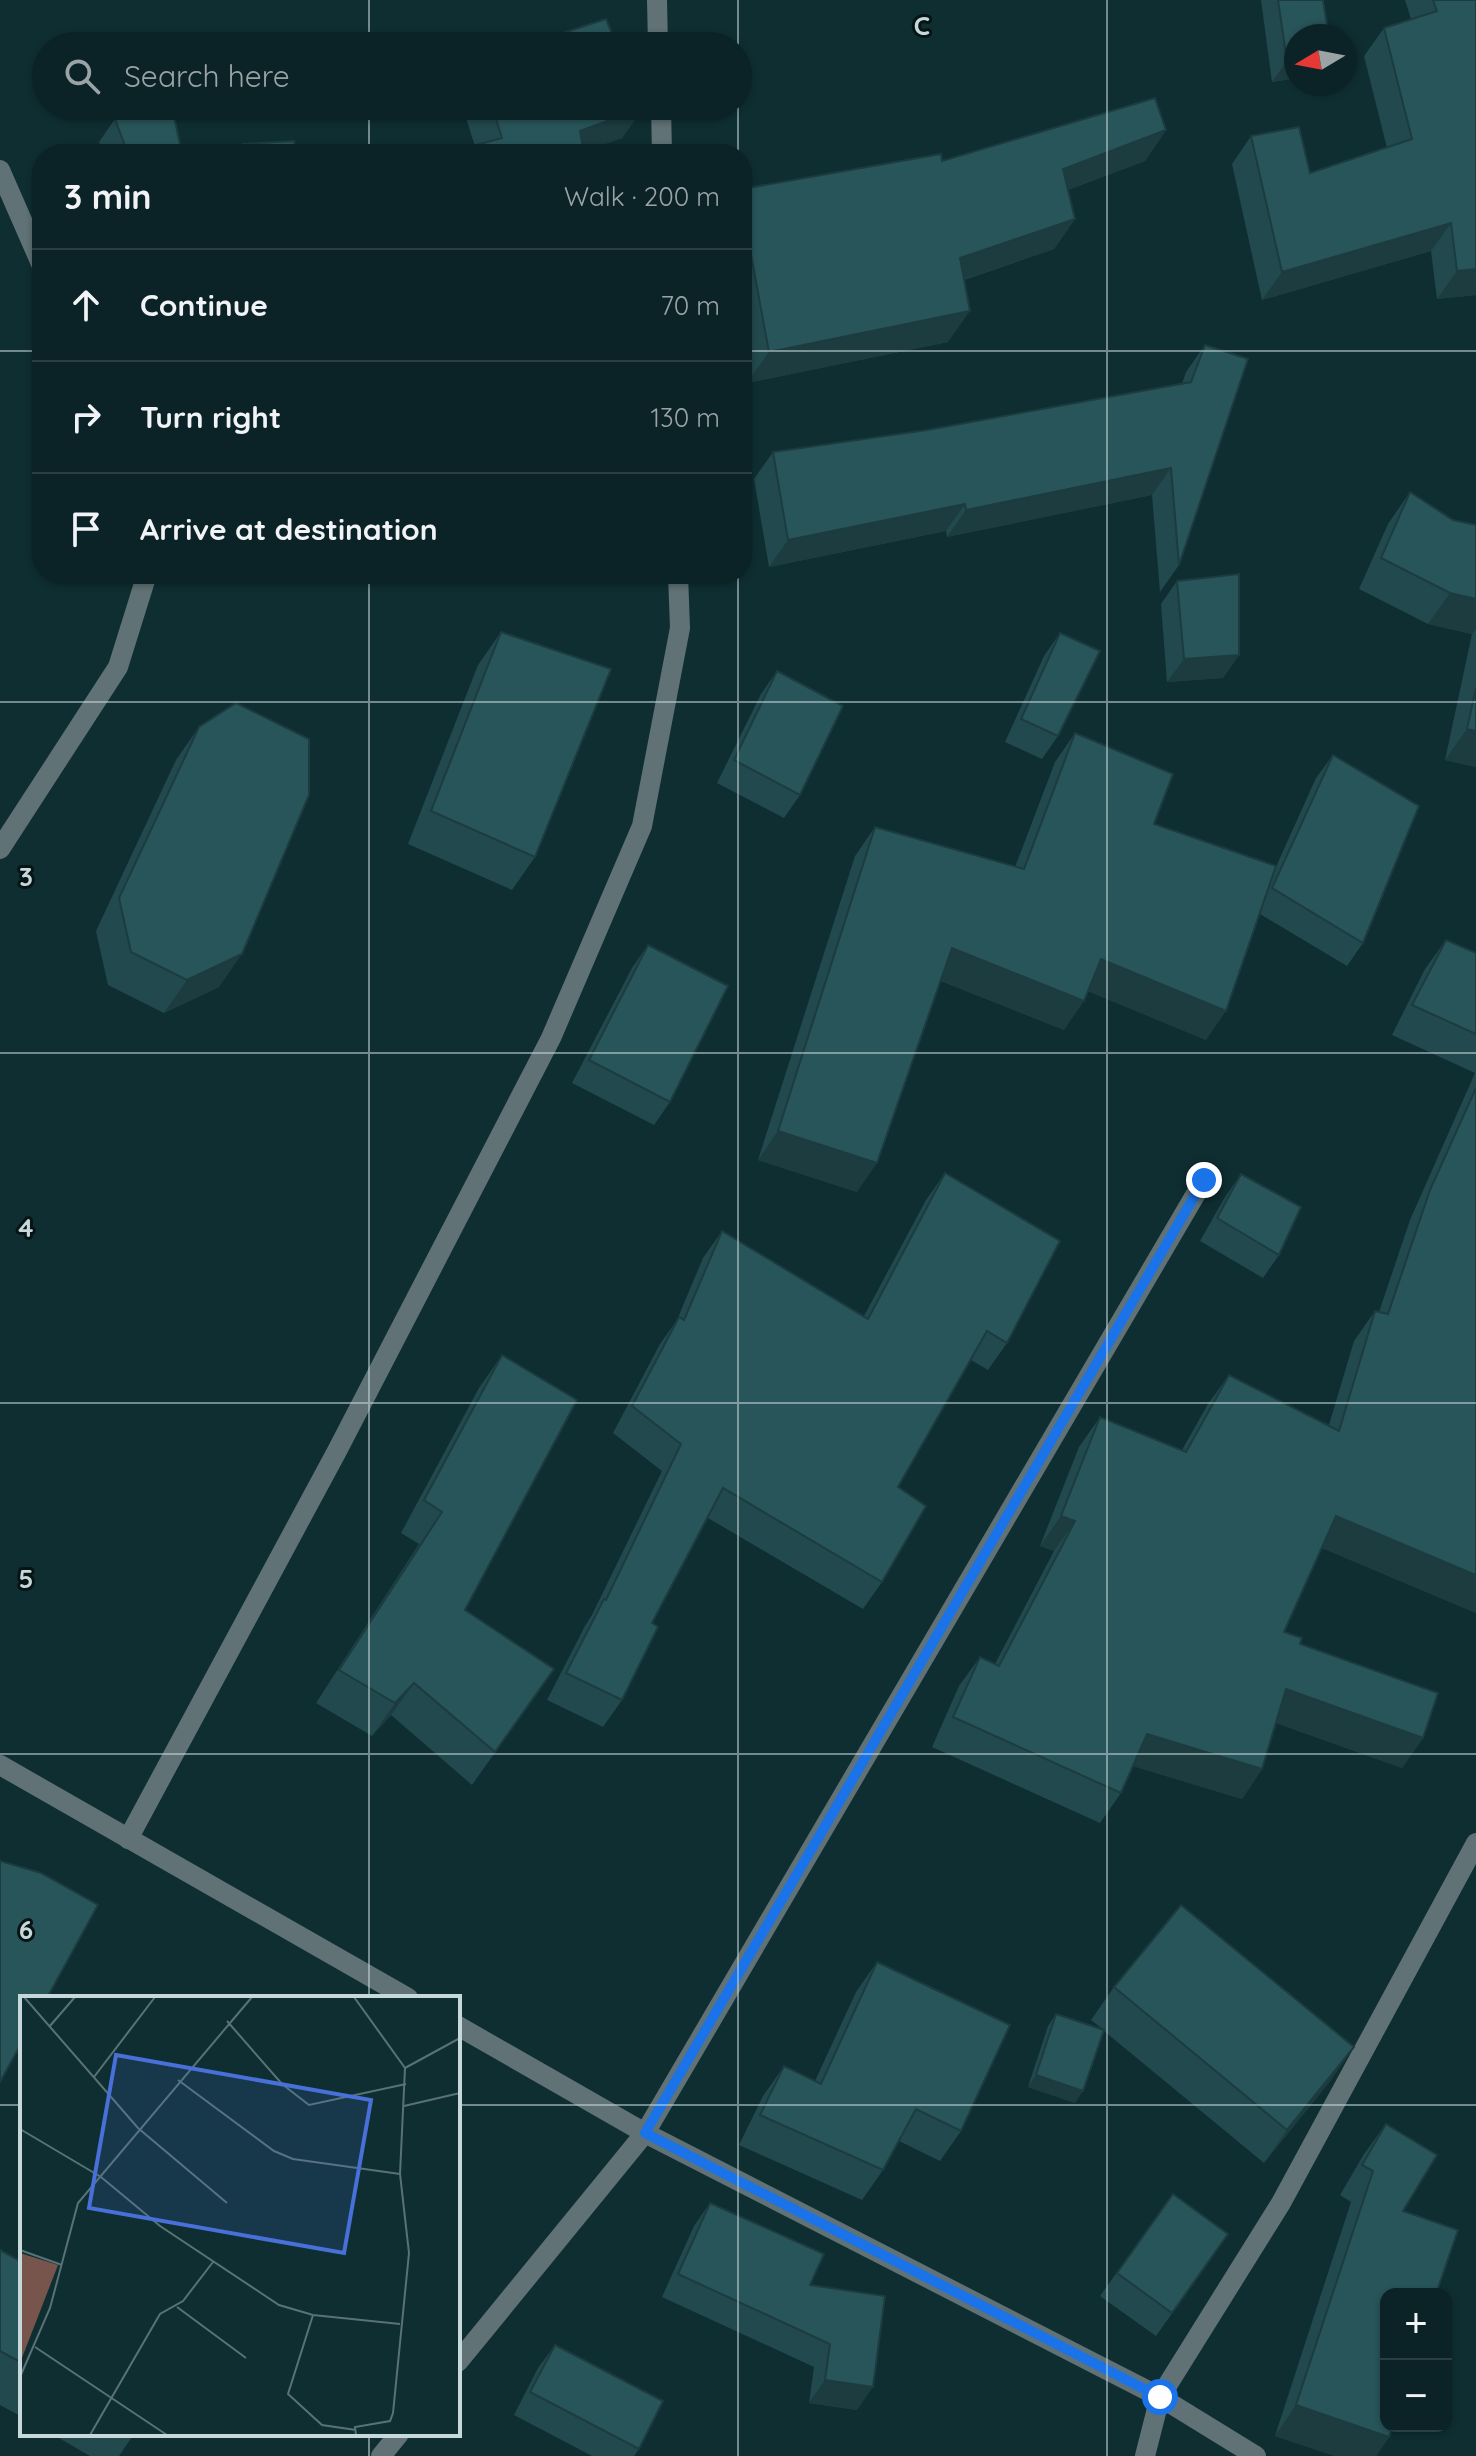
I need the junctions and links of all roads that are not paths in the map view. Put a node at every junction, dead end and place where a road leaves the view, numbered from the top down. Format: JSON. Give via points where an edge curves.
{"nodes":[{"id":1,"x":657,"y":0,"type":"edge"},
{"id":2,"x":658,"y":32,"type":"edge"},
{"id":3,"x":661,"y":120,"type":"edge"},
{"id":4,"x":662,"y":144,"type":"edge"},
{"id":5,"x":0,"y":170,"type":"edge"},
{"id":6,"x":32,"y":243,"type":"edge"},
{"id":7,"x":144,"y":584,"type":"edge"},
{"id":8,"x":678,"y":584,"type":"edge"},
{"id":9,"x":0,"y":849,"type":"edge"},
{"id":10,"x":1204,"y":1180,"type":"dead end"},
{"id":11,"x":0,"y":1765,"type":"edge"},
{"id":12,"x":128,"y":1839,"type":"junction"},
{"id":13,"x":1476,"y":1843,"type":"edge"},
{"id":14,"x":404,"y":1996,"type":"edge"},
{"id":15,"x":460,"y":2027,"type":"edge"},
{"id":16,"x":645,"y":2133,"type":"junction"},
{"id":17,"x":460,"y":2360,"type":"edge"},
{"id":18,"x":1160,"y":2397,"type":"junction"},
{"id":19,"x":397,"y":2436,"type":"edge"},
{"id":20,"x":381,"y":2456,"type":"edge"},
{"id":21,"x":1145,"y":2456,"type":"edge"},
{"id":22,"x":1256,"y":2456,"type":"edge"}],
"edges":[{"from":1,"to":2,"type":"street"},
{"from":3,"to":4,"type":"street"},
{"from":5,"to":6,"type":"street"},
{"from":7,"to":9,"type":"street","via":[[118,667]]},
{"from":8,"to":12,"type":"street","via":[[680,628],[642,826],[551,1038]]},
{"from":10,"to":16,"type":"street"},
{"from":11,"to":12,"type":"street"},
{"from":12,"to":14,"type":"street"},
{"from":13,"to":18,"type":"street","via":[[1281,2203]]},
{"from":15,"to":16,"type":"street"},
{"from":16,"to":17,"type":"street"},
{"from":16,"to":18,"type":"street"},
{"from":18,"to":21,"type":"street"},
{"from":18,"to":22,"type":"street"},
{"from":19,"to":20,"type":"street"}]}
